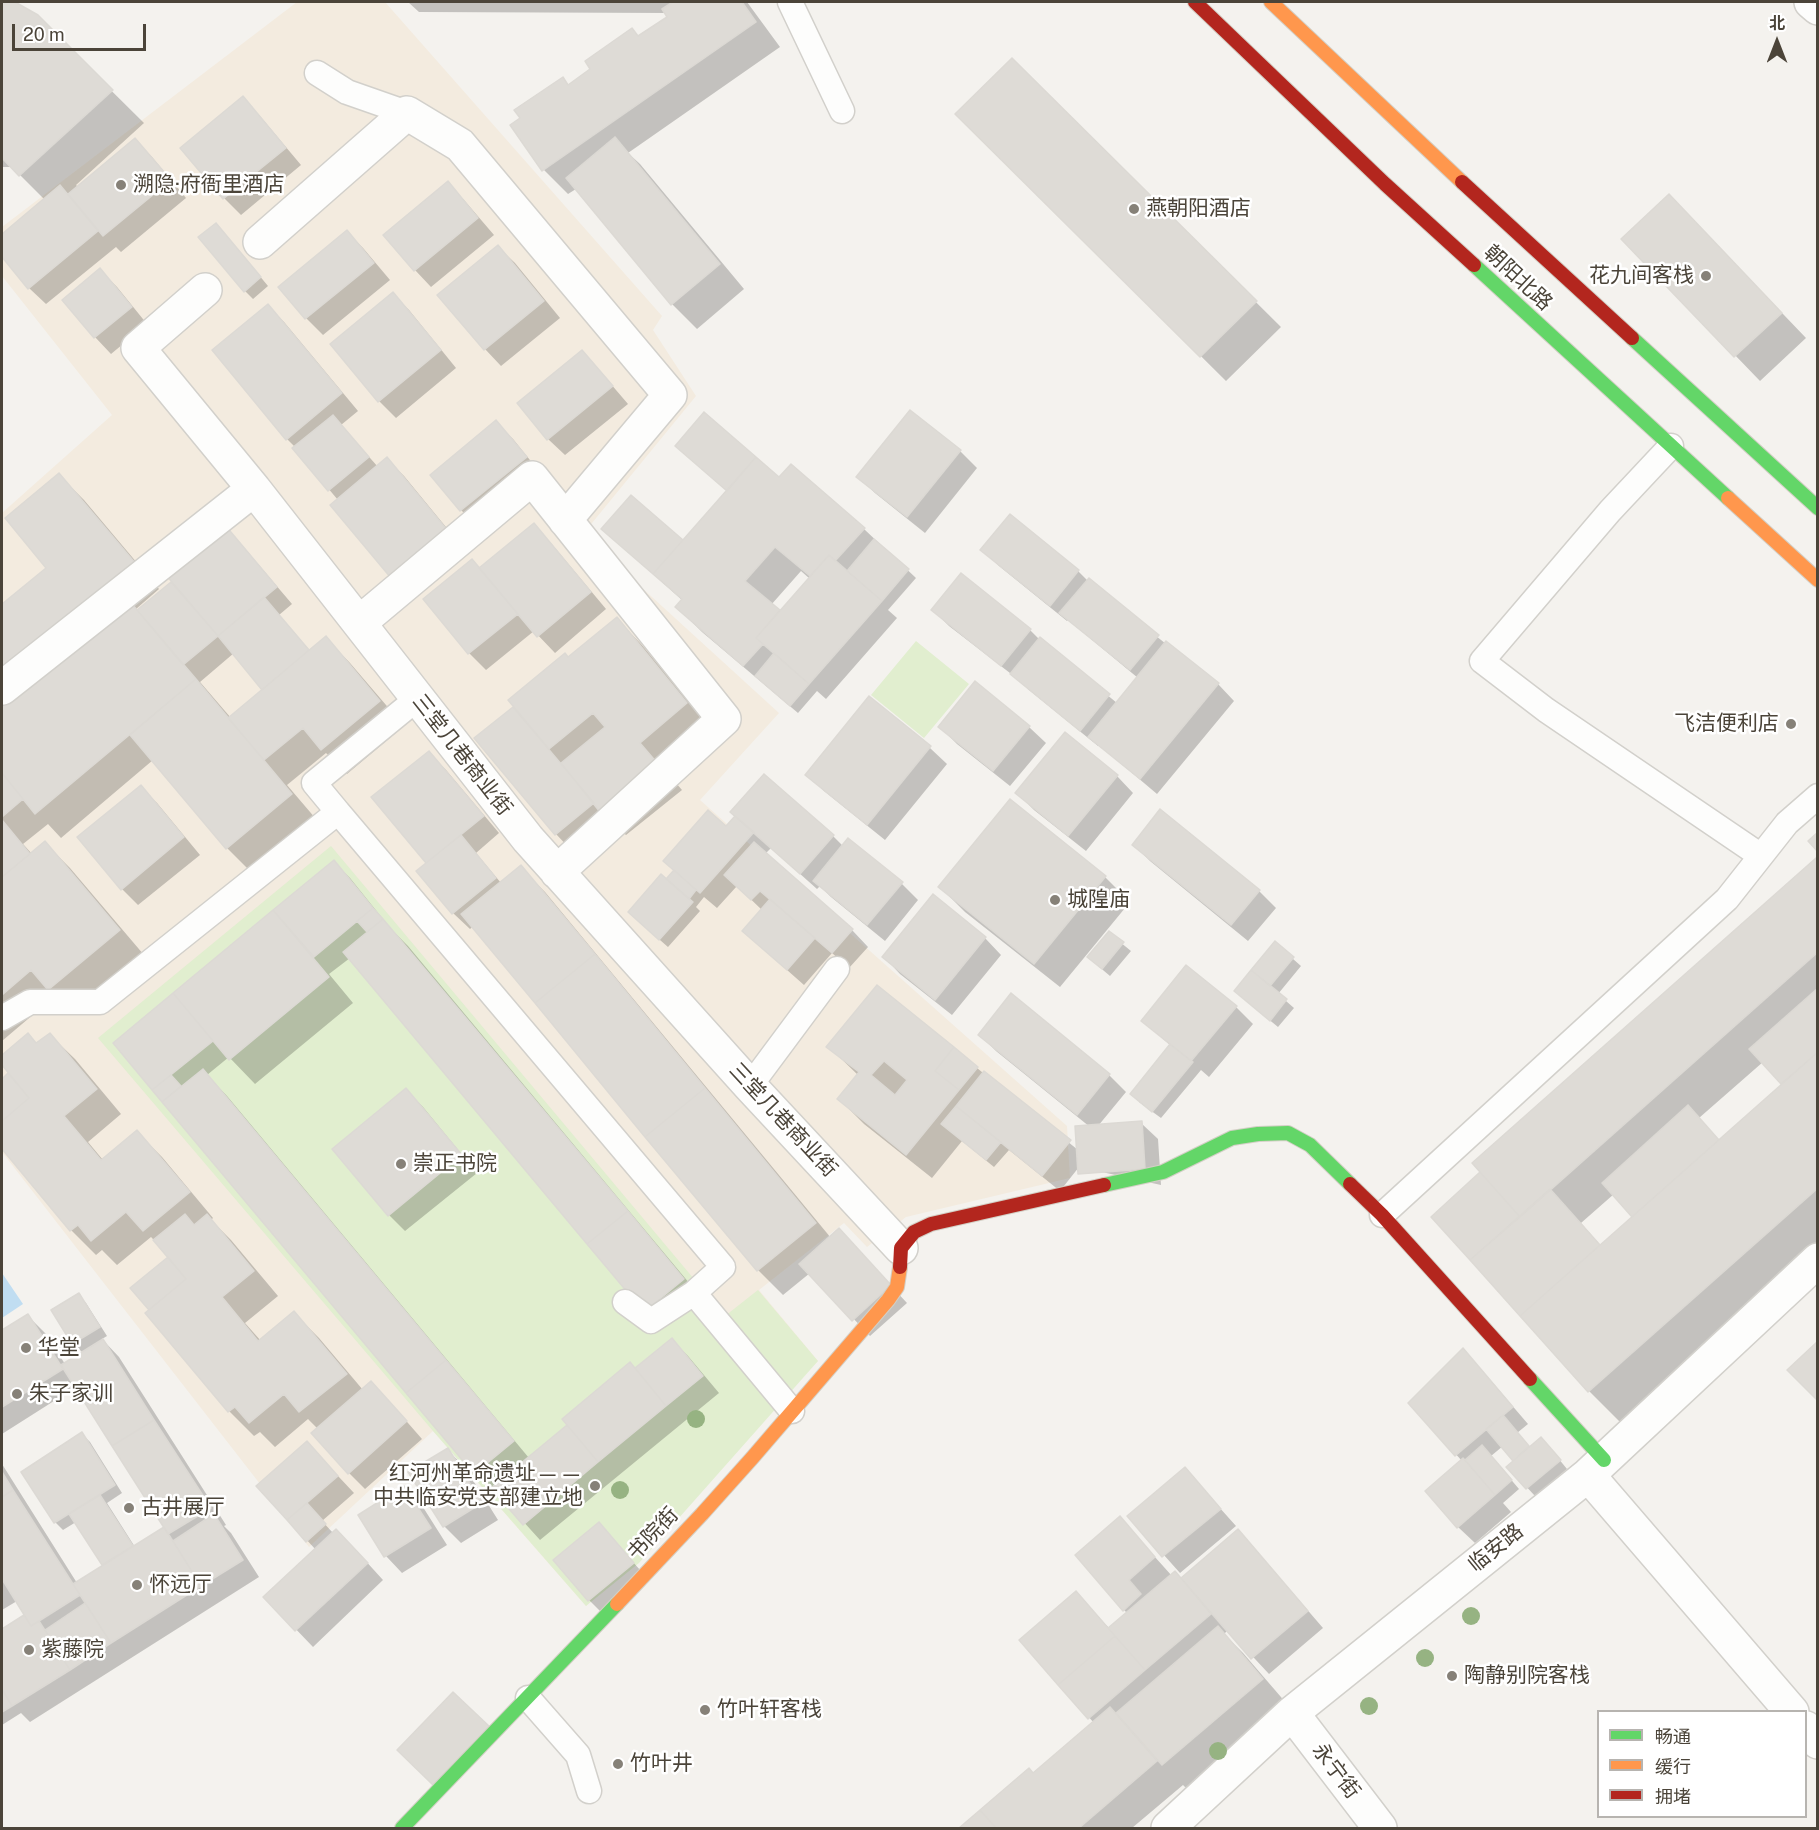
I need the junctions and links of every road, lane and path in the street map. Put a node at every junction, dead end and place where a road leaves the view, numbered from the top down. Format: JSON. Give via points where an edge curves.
{"nodes":[{"id":1,"x":790,"y":2,"type":"edge"},
{"id":2,"x":1195,"y":2,"type":"edge"},
{"id":3,"x":1271,"y":2,"type":"edge"},
{"id":4,"x":1811,"y":2,"type":"edge"},
{"id":5,"x":1818,"y":8,"type":"edge"},
{"id":6,"x":317,"y":73,"type":"dead end"},
{"id":7,"x":842,"y":111,"type":"dead end"},
{"id":8,"x":407,"y":113,"type":"junction"},
{"id":9,"x":260,"y":242,"type":"dead end"},
{"id":10,"x":205,"y":290,"type":"dead end"},
{"id":11,"x":1671,"y":446,"type":"junction"},
{"id":12,"x":254,"y":489,"type":"junction"},
{"id":13,"x":1818,"y":508,"type":"edge"},
{"id":14,"x":565,"y":520,"type":"junction"},
{"id":15,"x":1818,"y":580,"type":"edge"},
{"id":16,"x":359,"y":623,"type":"junction"},
{"id":17,"x":2,"y":688,"type":"edge"},
{"id":18,"x":418,"y":698,"type":"junction"},
{"id":19,"x":1818,"y":796,"type":"edge"},
{"id":20,"x":338,"y":812,"type":"junction"},
{"id":21,"x":1761,"y":856,"type":"junction"},
{"id":22,"x":557,"y":872,"type":"junction"},
{"id":23,"x":837,"y":969,"type":"dead end"},
{"id":24,"x":2,"y":1017,"type":"edge"},
{"id":25,"x":750,"y":1086,"type":"junction"},
{"id":26,"x":1382,"y":1215,"type":"junction"},
{"id":27,"x":901,"y":1248,"type":"junction"},
{"id":28,"x":1818,"y":1260,"type":"edge"},
{"id":29,"x":694,"y":1293,"type":"junction"},
{"id":30,"x":626,"y":1302,"type":"dead end"},
{"id":31,"x":792,"y":1411,"type":"junction"},
{"id":32,"x":1596,"y":1467,"type":"junction"},
{"id":33,"x":528,"y":1698,"type":"junction"},
{"id":34,"x":1789,"y":1710,"type":"edge"},
{"id":35,"x":1292,"y":1713,"type":"junction"},
{"id":36,"x":1807,"y":1729,"type":"edge"},
{"id":37,"x":1818,"y":1742,"type":"edge"},
{"id":38,"x":589,"y":1791,"type":"dead end"},
{"id":39,"x":402,"y":1828,"type":"edge"},
{"id":40,"x":1168,"y":1828,"type":"edge"},
{"id":41,"x":1380,"y":1828,"type":"edge"}],
"edges":[{"from":1,"to":7,"type":"lane"},
{"from":2,"to":11,"type":"street","name":"朝阳北路","via":[[1385,184]]},
{"from":3,"to":13,"type":"street","name":"朝阳北路","via":[[1421,146]]},
{"from":4,"to":5,"type":"street"},
{"from":6,"to":8,"type":"lane","via":[[347,92]]},
{"from":8,"to":9,"type":"street"},
{"from":8,"to":14,"type":"street","via":[[460,146],[670,395]]},
{"from":10,"to":12,"type":"street","name":"三堂几巷商业街","via":[[138,348]]},
{"from":11,"to":15,"type":"street","name":"朝阳北路"},
{"from":11,"to":21,"type":"lane","via":[[1482,661],[1546,710]]},
{"from":12,"to":16,"type":"street","name":"三堂几巷商业街"},
{"from":12,"to":17,"type":"street"},
{"from":14,"to":16,"type":"street","via":[[532,478]]},
{"from":14,"to":22,"type":"street","via":[[724,719]]},
{"from":16,"to":18,"type":"street","name":"三堂几巷商业街"},
{"from":18,"to":20,"type":"lane","via":[[314,783]]},
{"from":18,"to":22,"type":"street","name":"三堂几巷商业街"},
{"from":19,"to":21,"type":"lane","via":[[1787,823]]},
{"from":20,"to":24,"type":"lane","via":[[100,1002],[30,1002]]},
{"from":20,"to":29,"type":"lane","via":[[723,1267]]},
{"from":21,"to":26,"type":"lane","via":[[1727,900]]},
{"from":22,"to":25,"type":"street","name":"三堂几巷商业街"},
{"from":23,"to":25,"type":"lane"},
{"from":25,"to":27,"type":"street","name":"三堂几巷商业街"},
{"from":26,"to":27,"type":"street","via":[[1310,1145],[1287,1133],[1258,1134],[1232,1138],[1163,1172],[931,1224],[914,1232]]},
{"from":26,"to":32,"type":"street"},
{"from":27,"to":31,"type":"street","name":"书院街","via":[[897,1287]]},
{"from":28,"to":32,"type":"street","name":"临安路"},
{"from":29,"to":30,"type":"lane","via":[[651,1321]]},
{"from":29,"to":31,"type":"lane"},
{"from":31,"to":33,"type":"street","name":"书院街","via":[[702,1514]]},
{"from":32,"to":34,"type":"street"},
{"from":32,"to":35,"type":"street","name":"临安路"},
{"from":33,"to":38,"type":"lane","via":[[578,1755]]},
{"from":33,"to":39,"type":"street","name":"书院街"},
{"from":35,"to":40,"type":"street","name":"临安路"},
{"from":35,"to":41,"type":"street","name":"永宁街"},
{"from":36,"to":37,"type":"street"}]}
